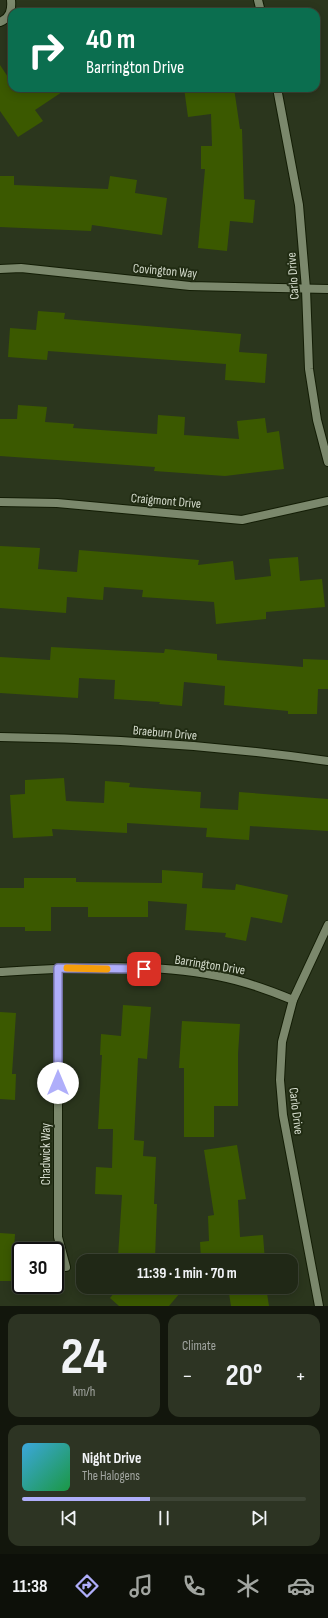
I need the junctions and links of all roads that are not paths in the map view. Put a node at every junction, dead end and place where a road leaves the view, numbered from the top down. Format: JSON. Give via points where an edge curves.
{"nodes":[{"id":1,"x":278,"y":92,"type":"edge"},
{"id":2,"x":0,"y":269,"type":"edge"},
{"id":3,"x":306,"y":289,"type":"junction"},
{"id":4,"x":328,"y":289,"type":"edge"},
{"id":5,"x":328,"y":462,"type":"edge"},
{"id":6,"x":328,"y":501,"type":"edge"},
{"id":7,"x":0,"y":502,"type":"edge"},
{"id":8,"x":0,"y":737,"type":"edge"},
{"id":9,"x":328,"y":761,"type":"edge"},
{"id":10,"x":328,"y":925,"type":"edge"},
{"id":11,"x":58,"y":968,"type":"junction"},
{"id":12,"x":0,"y":972,"type":"edge"},
{"id":13,"x":293,"y":1000,"type":"junction"},
{"id":14,"x":66,"y":1267,"type":"dead end"},
{"id":15,"x":319,"y":1306,"type":"edge"}],
"edges":[{"from":1,"to":3,"type":"street","name":"Carlo Drive","via":[[299,205]]},
{"from":2,"to":3,"type":"street","name":"Covington Way","via":[[21,268],[190,286]]},
{"from":3,"to":4,"type":"street","name":"Covington Way"},
{"from":3,"to":5,"type":"street","name":"Carlo Drive","via":[[309,369],[317,420]]},
{"from":6,"to":7,"type":"street","name":"Craigmont Drive","via":[[242,520],[57,503]]},
{"from":8,"to":9,"type":"street","name":"Braeburn Drive","via":[[78,738],[277,754]]},
{"from":10,"to":13,"type":"street","name":"Carlo Drive"},
{"from":11,"to":12,"type":"street","name":"Barrington Drive"},
{"from":11,"to":13,"type":"street","name":"Barrington Drive","via":[[158,969],[218,975],[253,984]]},
{"from":11,"to":14,"type":"street","name":"Chadwick Way","via":[[58,1237]]},
{"from":13,"to":15,"type":"street","name":"Carlo Drive","via":[[282,1042],[280,1080],[283,1115]]}]}
